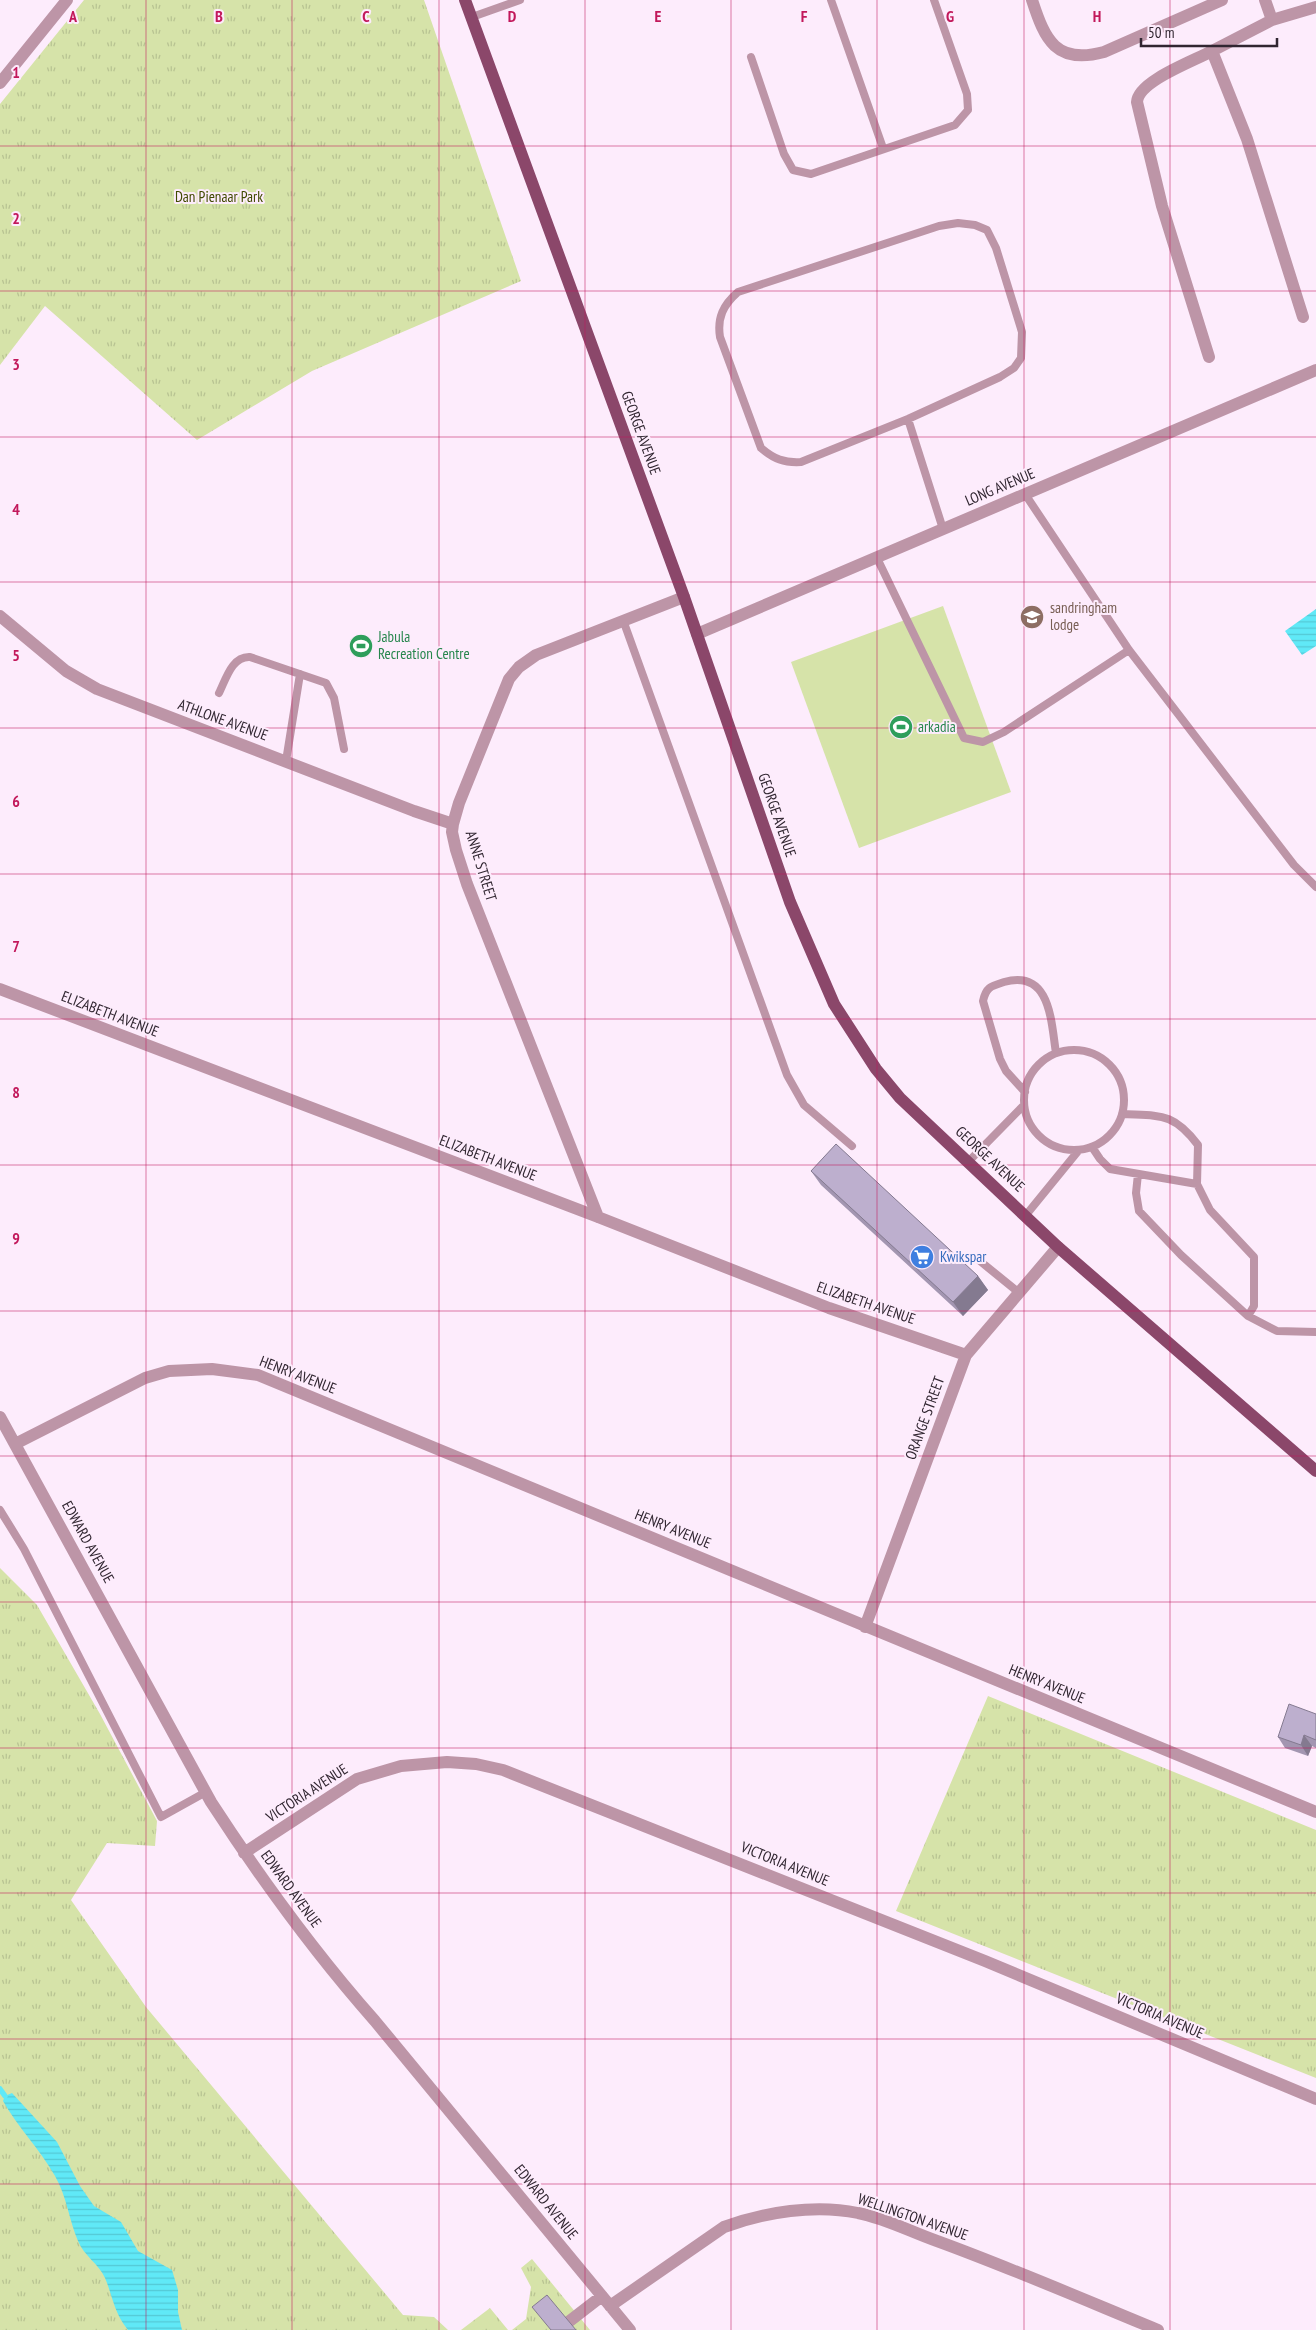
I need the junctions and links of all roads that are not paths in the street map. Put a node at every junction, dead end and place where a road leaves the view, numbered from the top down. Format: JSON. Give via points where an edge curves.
{"nodes":[{"id":1,"x":66,"y":0,"type":"edge"},
{"id":2,"x":465,"y":0,"type":"edge"},
{"id":3,"x":520,"y":0,"type":"edge"},
{"id":4,"x":831,"y":0,"type":"edge"},
{"id":5,"x":934,"y":0,"type":"edge"},
{"id":6,"x":1032,"y":0,"type":"edge"},
{"id":7,"x":1222,"y":0,"type":"edge"},
{"id":8,"x":1265,"y":0,"type":"edge"},
{"id":9,"x":1316,"y":7,"type":"edge"},
{"id":10,"x":472,"y":17,"type":"junction"},
{"id":11,"x":1272,"y":20,"type":"junction"},
{"id":12,"x":1212,"y":52,"type":"junction"},
{"id":13,"x":751,"y":57,"type":"dead end"},
{"id":14,"x":0,"y":83,"type":"edge"},
{"id":15,"x":883,"y":148,"type":"junction"},
{"id":16,"x":1303,"y":317,"type":"dead end"},
{"id":17,"x":1210,"y":357,"type":"dead end"},
{"id":18,"x":1316,"y":370,"type":"edge"},
{"id":19,"x":908,"y":419,"type":"junction"},
{"id":20,"x":1025,"y":494,"type":"junction"},
{"id":21,"x":943,"y":529,"type":"junction"},
{"id":22,"x":876,"y":556,"type":"junction"},
{"id":23,"x":684,"y":596,"type":"junction"},
{"id":24,"x":0,"y":616,"type":"edge"},
{"id":25,"x":623,"y":620,"type":"junction"},
{"id":26,"x":697,"y":634,"type":"junction"},
{"id":27,"x":1129,"y":650,"type":"junction"},
{"id":28,"x":300,"y":674,"type":"junction"},
{"id":29,"x":219,"y":693,"type":"dead end"},
{"id":30,"x":344,"y":749,"type":"dead end"},
{"id":31,"x":286,"y":762,"type":"junction"},
{"id":32,"x":452,"y":824,"type":"junction"},
{"id":33,"x":1316,"y":887,"type":"edge"},
{"id":34,"x":0,"y":989,"type":"edge"},
{"id":35,"x":1056,"y":1053,"type":"junction"},
{"id":36,"x":1025,"y":1092,"type":"junction"},
{"id":37,"x":1024,"y":1105,"type":"junction"},
{"id":38,"x":1122,"y":1114,"type":"junction"},
{"id":39,"x":852,"y":1146,"type":"dead end"},
{"id":40,"x":1092,"y":1146,"type":"junction"},
{"id":41,"x":1079,"y":1150,"type":"junction"},
{"id":42,"x":969,"y":1161,"type":"junction"},
{"id":43,"x":1138,"y":1174,"type":"junction"},
{"id":44,"x":1196,"y":1184,"type":"junction"},
{"id":45,"x":1026,"y":1215,"type":"junction"},
{"id":46,"x":598,"y":1217,"type":"junction"},
{"id":47,"x":1058,"y":1247,"type":"junction"},
{"id":48,"x":980,"y":1261,"type":"dead end"},
{"id":49,"x":1018,"y":1292,"type":"junction"},
{"id":50,"x":1248,"y":1316,"type":"junction"},
{"id":51,"x":1316,"y":1332,"type":"edge"},
{"id":52,"x":966,"y":1355,"type":"junction"},
{"id":53,"x":0,"y":1417,"type":"edge"},
{"id":54,"x":14,"y":1444,"type":"junction"},
{"id":55,"x":1316,"y":1471,"type":"edge"},
{"id":56,"x":0,"y":1510,"type":"edge"},
{"id":57,"x":865,"y":1626,"type":"junction"},
{"id":58,"x":206,"y":1792,"type":"junction"},
{"id":59,"x":1316,"y":1812,"type":"edge"},
{"id":60,"x":244,"y":1853,"type":"junction"},
{"id":61,"x":1316,"y":2099,"type":"edge"},
{"id":62,"x":606,"y":2301,"type":"junction"},
{"id":63,"x":558,"y":2330,"type":"edge"},
{"id":64,"x":630,"y":2330,"type":"edge"},
{"id":65,"x":1158,"y":2330,"type":"edge"}],
"edges":[{"from":1,"to":14,"type":"street"},
{"from":2,"to":10,"type":"main road","name":"GEORGE AVENUE"},
{"from":3,"to":10,"type":"lane"},
{"from":4,"to":15,"type":"lane"},
{"from":5,"to":15,"type":"lane","via":[[967,94],[968,110],[955,125]]},
{"from":6,"to":7,"type":"street","via":[[1043,32],[1052,44],[1077,56],[1104,52]]},
{"from":8,"to":11,"type":"street"},
{"from":9,"to":11,"type":"street"},
{"from":10,"to":23,"type":"main road","name":"GEORGE AVENUE"},
{"from":11,"to":12,"type":"street"},
{"from":12,"to":16,"type":"street","via":[[1250,146]]},
{"from":12,"to":17,"type":"street","via":[[1150,83],[1139,93],[1137,102],[1164,215]]},
{"from":13,"to":15,"type":"lane","via":[[784,154],[793,170],[811,174]]},
{"from":18,"to":20,"type":"street","name":"LONG AVENUE"},
{"from":19,"to":19,"type":"lane","via":[[801,462],[774,459],[761,448],[720,336],[718,323],[723,310],[738,292],[939,226],[958,223],[987,230],[996,248],[1022,332],[1021,358],[1014,368],[1000,377]]},
{"from":19,"to":21,"type":"lane"},
{"from":20,"to":21,"type":"street","name":"LONG AVENUE"},
{"from":20,"to":27,"type":"lane"},
{"from":21,"to":22,"type":"street","name":"LONG AVENUE"},
{"from":22,"to":26,"type":"street","name":"LONG AVENUE"},
{"from":22,"to":27,"type":"lane","via":[[964,738],[983,742],[1004,732]]},
{"from":23,"to":25,"type":"street","name":"ANNE STREET"},
{"from":23,"to":26,"type":"main road","name":"GEORGE AVENUE"},
{"from":24,"to":31,"type":"street","name":"ATHLONE AVENUE","via":[[81,681],[119,699]]},
{"from":25,"to":32,"type":"street","name":"ANNE STREET","via":[[536,655],[514,673],[504,689]]},
{"from":25,"to":39,"type":"lane","via":[[787,1075],[804,1105]]},
{"from":26,"to":42,"type":"main road","name":"GEORGE AVENUE","via":[[790,902],[834,1004],[876,1069],[900,1098]]},
{"from":27,"to":33,"type":"lane","via":[[1294,865]]},
{"from":28,"to":29,"type":"lane","via":[[242,656]]},
{"from":28,"to":30,"type":"lane","via":[[326,683],[332,690]]},
{"from":28,"to":31,"type":"lane"},
{"from":31,"to":32,"type":"street","name":"ATHLONE AVENUE"},
{"from":32,"to":46,"type":"street","name":"ANNE STREET","via":[[465,877]]},
{"from":34,"to":46,"type":"street","name":"ELIZABETH AVENUE"},
{"from":35,"to":36,"type":"lane","via":[[1035,1068]]},
{"from":35,"to":36,"type":"lane","via":[[1046,998],[1034,985],[1023,980],[1011,980],[989,986],[983,1001],[1000,1059]]},
{"from":35,"to":38,"type":"lane","via":[[1081,1050],[1105,1061],[1120,1082]]},
{"from":36,"to":37,"type":"lane"},
{"from":37,"to":41,"type":"lane","via":[[1030,1124],[1042,1139],[1054,1146]]},
{"from":37,"to":42,"type":"lane"},
{"from":38,"to":40,"type":"lane","via":[[1113,1131]]},
{"from":38,"to":44,"type":"lane","via":[[1168,1117],[1186,1130],[1198,1145]]},
{"from":40,"to":41,"type":"lane"},
{"from":40,"to":43,"type":"lane","via":[[1110,1169]]},
{"from":41,"to":45,"type":"lane"},
{"from":42,"to":45,"type":"main road","name":"GEORGE AVENUE"},
{"from":43,"to":44,"type":"lane"},
{"from":43,"to":50,"type":"lane","via":[[1139,1211],[1181,1255]]},
{"from":44,"to":50,"type":"lane","via":[[1210,1210],[1254,1257],[1254,1306]]},
{"from":45,"to":47,"type":"main road","name":"GEORGE AVENUE"},
{"from":46,"to":52,"type":"street","name":"ELIZABETH AVENUE","via":[[829,1308]]},
{"from":47,"to":49,"type":"street","name":"ORANGE STREET"},
{"from":47,"to":55,"type":"main road","name":"GEORGE AVENUE"},
{"from":48,"to":49,"type":"lane"},
{"from":49,"to":52,"type":"street","name":"ORANGE STREET"},
{"from":50,"to":51,"type":"lane","via":[[1277,1332]]},
{"from":52,"to":57,"type":"street","name":"ORANGE STREET"},
{"from":53,"to":54,"type":"street","name":"EDWARD AVENUE"},
{"from":54,"to":57,"type":"street","name":"HENRY AVENUE","via":[[146,1378],[169,1371],[212,1369],[258,1376]]},
{"from":54,"to":58,"type":"street","name":"EDWARD AVENUE"},
{"from":56,"to":58,"type":"lane","via":[[24,1549],[161,1817]]},
{"from":57,"to":59,"type":"street","name":"HENRY AVENUE"},
{"from":58,"to":60,"type":"street","name":"EDWARD AVENUE"},
{"from":60,"to":61,"type":"street","name":"VICTORIA AVENUE","via":[[357,1779],[401,1766],[448,1762],[503,1770],[976,1957]]},
{"from":60,"to":62,"type":"street","name":"EDWARD AVENUE","via":[[341,1982]]},
{"from":62,"to":63,"type":"street","name":"WELLINGTON AVENUE"},
{"from":62,"to":64,"type":"street","name":"EDWARD AVENUE"},
{"from":62,"to":65,"type":"street","name":"WELLINGTON AVENUE","via":[[724,2227],[772,2214],[825,2210],[860,2213]]}]}
